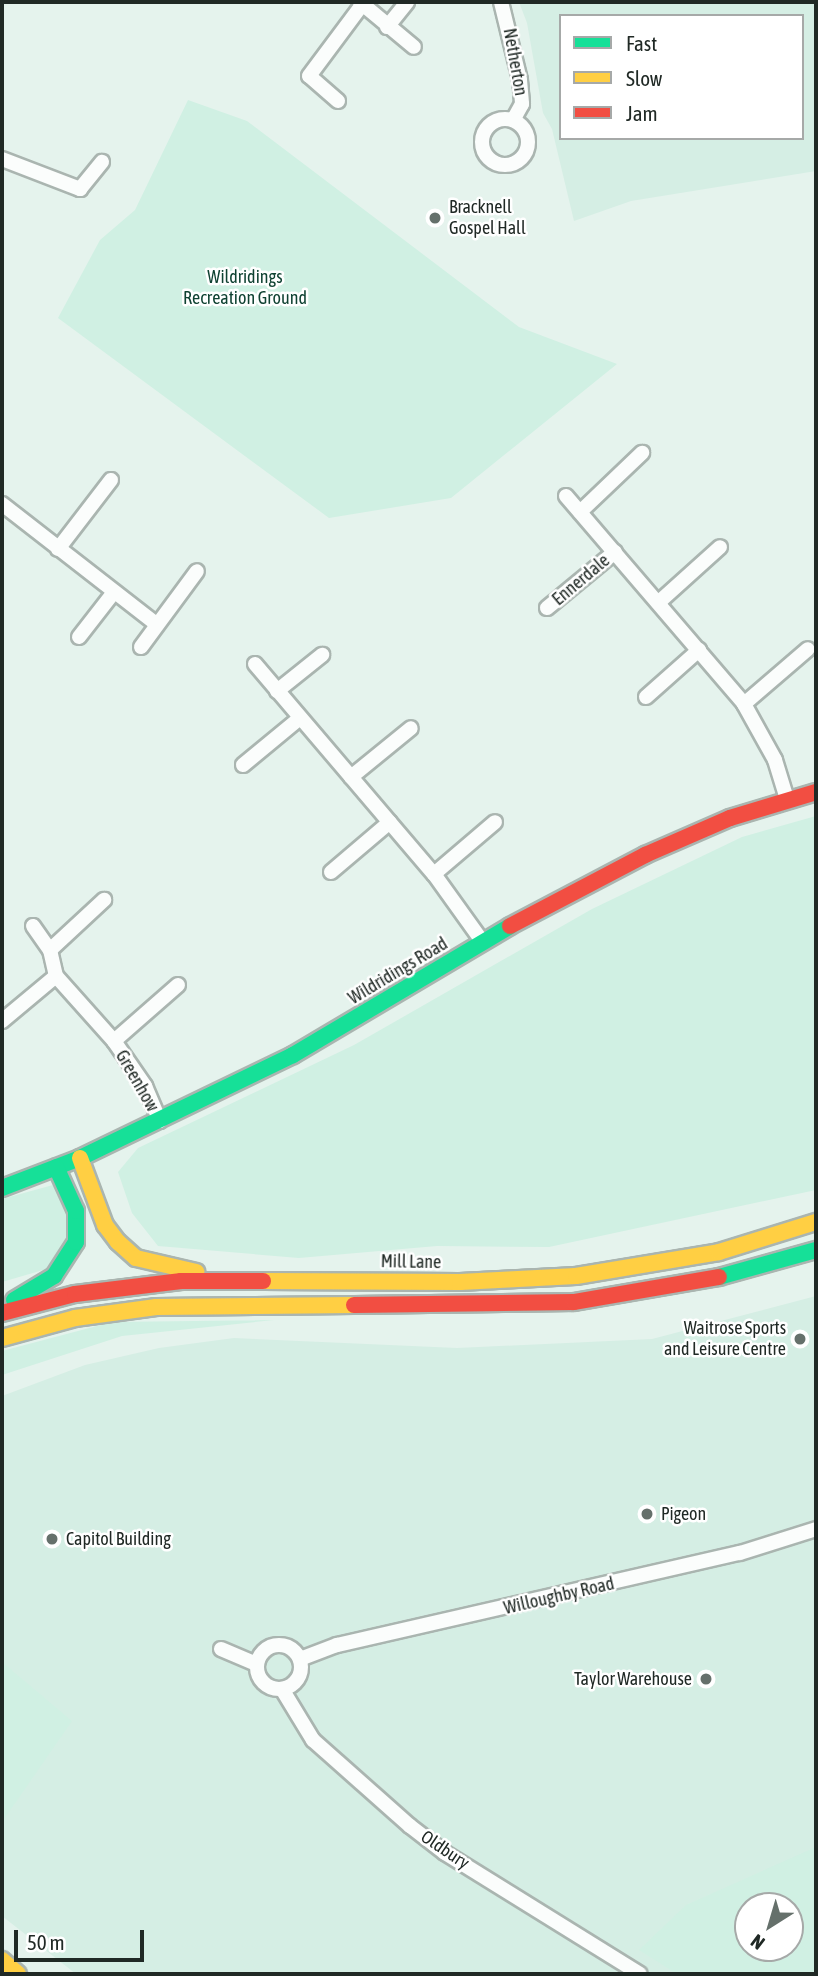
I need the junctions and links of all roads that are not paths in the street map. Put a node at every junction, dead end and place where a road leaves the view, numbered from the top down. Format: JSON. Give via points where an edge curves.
{"nodes":[{"id":1,"x":407,"y":2,"type":"edge"},
{"id":2,"x":501,"y":2,"type":"edge"},
{"id":3,"x":361,"y":3,"type":"edge"},
{"id":4,"x":387,"y":27,"type":"junction"},
{"id":5,"x":415,"y":47,"type":"dead end"},
{"id":6,"x":338,"y":101,"type":"dead end"},
{"id":7,"x":513,"y":120,"type":"dead end"},
{"id":8,"x":2,"y":159,"type":"edge"},
{"id":9,"x":102,"y":162,"type":"dead end"},
{"id":10,"x":642,"y":453,"type":"dead end"},
{"id":11,"x":111,"y":480,"type":"dead end"},
{"id":12,"x":566,"y":496,"type":"dead end"},
{"id":13,"x":5,"y":512,"type":"edge"},
{"id":14,"x":580,"y":512,"type":"junction"},
{"id":15,"x":720,"y":547,"type":"dead end"},
{"id":16,"x":58,"y":549,"type":"junction"},
{"id":17,"x":615,"y":551,"type":"junction"},
{"id":18,"x":197,"y":571,"type":"dead end"},
{"id":19,"x":114,"y":592,"type":"junction"},
{"id":20,"x":659,"y":602,"type":"junction"},
{"id":21,"x":547,"y":608,"type":"dead end"},
{"id":22,"x":156,"y":624,"type":"junction"},
{"id":23,"x":79,"y":637,"type":"dead end"},
{"id":24,"x":141,"y":647,"type":"dead end"},
{"id":25,"x":808,"y":649,"type":"dead end"},
{"id":26,"x":699,"y":650,"type":"junction"},
{"id":27,"x":322,"y":655,"type":"dead end"},
{"id":28,"x":255,"y":664,"type":"dead end"},
{"id":29,"x":277,"y":691,"type":"junction"},
{"id":30,"x":646,"y":697,"type":"dead end"},
{"id":31,"x":744,"y":704,"type":"junction"},
{"id":32,"x":300,"y":718,"type":"junction"},
{"id":33,"x":411,"y":728,"type":"dead end"},
{"id":34,"x":243,"y":765,"type":"dead end"},
{"id":35,"x":351,"y":777,"type":"junction"},
{"id":36,"x":816,"y":792,"type":"edge"},
{"id":37,"x":788,"y":799,"type":"junction"},
{"id":38,"x":390,"y":822,"type":"junction"},
{"id":39,"x":495,"y":822,"type":"dead end"},
{"id":40,"x":331,"y":872,"type":"dead end"},
{"id":41,"x":434,"y":874,"type":"junction"},
{"id":42,"x":104,"y":900,"type":"dead end"},
{"id":43,"x":33,"y":926,"type":"dead end"},
{"id":44,"x":482,"y":941,"type":"junction"},
{"id":45,"x":50,"y":950,"type":"junction"},
{"id":46,"x":56,"y":976,"type":"junction"},
{"id":47,"x":178,"y":985,"type":"dead end"},
{"id":48,"x":2,"y":1021,"type":"edge"},
{"id":49,"x":114,"y":1041,"type":"junction"},
{"id":50,"x":160,"y":1121,"type":"junction"},
{"id":51,"x":80,"y":1158,"type":"junction"},
{"id":52,"x":56,"y":1167,"type":"junction"},
{"id":53,"x":2,"y":1188,"type":"edge"},
{"id":54,"x":816,"y":1222,"type":"edge"},
{"id":55,"x":816,"y":1250,"type":"edge"},
{"id":56,"x":251,"y":1279,"type":"junction"},
{"id":57,"x":2,"y":1307,"type":"edge"},
{"id":58,"x":2,"y":1313,"type":"edge"},
{"id":59,"x":2,"y":1338,"type":"edge"},
{"id":60,"x":816,"y":1529,"type":"edge"},
{"id":61,"x":221,"y":1649,"type":"dead end"},
{"id":62,"x":300,"y":1659,"type":"junction"},
{"id":63,"x":257,"y":1664,"type":"junction"},
{"id":64,"x":282,"y":1689,"type":"junction"},
{"id":65,"x":2,"y":1960,"type":"edge"},
{"id":66,"x":18,"y":1974,"type":"edge"},
{"id":67,"x":640,"y":1974,"type":"edge"}],
"edges":[{"from":1,"to":4,"type":"street"},
{"from":2,"to":7,"type":"street","name":"Netherton","via":[[520,80],[522,104]]},
{"from":3,"to":4,"type":"street"},
{"from":3,"to":6,"type":"street","via":[[309,76]]},
{"from":4,"to":5,"type":"street"},
{"from":8,"to":9,"type":"street","via":[[80,189]]},
{"from":10,"to":14,"type":"street"},
{"from":11,"to":16,"type":"street"},
{"from":12,"to":14,"type":"street","name":"Ennerdale"},
{"from":13,"to":16,"type":"street"},
{"from":14,"to":17,"type":"street","name":"Ennerdale"},
{"from":15,"to":20,"type":"street"},
{"from":16,"to":19,"type":"street"},
{"from":17,"to":20,"type":"street","name":"Ennerdale"},
{"from":17,"to":21,"type":"street","name":"Ennerdale"},
{"from":18,"to":22,"type":"street"},
{"from":19,"to":22,"type":"street"},
{"from":19,"to":23,"type":"street"},
{"from":20,"to":26,"type":"street","name":"Ennerdale"},
{"from":22,"to":24,"type":"street"},
{"from":25,"to":31,"type":"street"},
{"from":26,"to":30,"type":"street"},
{"from":26,"to":31,"type":"street","name":"Ennerdale"},
{"from":27,"to":29,"type":"street"},
{"from":28,"to":29,"type":"street"},
{"from":29,"to":32,"type":"street"},
{"from":31,"to":37,"type":"street","name":"Ennerdale","via":[[775,760]]},
{"from":32,"to":34,"type":"street"},
{"from":32,"to":35,"type":"street"},
{"from":33,"to":35,"type":"street"},
{"from":35,"to":38,"type":"street"},
{"from":36,"to":37,"type":"main road","name":"Wildridings Road"},
{"from":37,"to":44,"type":"main road","name":"Wildridings Road","via":[[645,855]]},
{"from":38,"to":40,"type":"street"},
{"from":38,"to":41,"type":"street"},
{"from":39,"to":41,"type":"street"},
{"from":41,"to":44,"type":"street"},
{"from":42,"to":45,"type":"street"},
{"from":43,"to":45,"type":"street","name":"Greenhow"},
{"from":44,"to":50,"type":"main road","name":"Wildridings Road","via":[[293,1055]]},
{"from":45,"to":46,"type":"street","name":"Greenhow"},
{"from":46,"to":48,"type":"street"},
{"from":46,"to":49,"type":"street","name":"Greenhow"},
{"from":47,"to":49,"type":"street","name":"Greenhow"},
{"from":49,"to":50,"type":"street","name":"Greenhow","via":[[145,1086]]},
{"from":50,"to":51,"type":"main road","name":"Wildridings Road"},
{"from":51,"to":52,"type":"main road","name":"Wildridings Road"},
{"from":51,"to":56,"type":"main road","via":[[105,1225],[136,1258],[180,1270]]},
{"from":52,"to":53,"type":"main road","name":"Wildridings Road"},
{"from":52,"to":57,"type":"main road","via":[[76,1211],[76,1242],[54,1276]]},
{"from":54,"to":56,"type":"main road","name":"Mill Lane","via":[[708,1255],[576,1276],[460,1282]]},
{"from":55,"to":59,"type":"main road","via":[[694,1284],[574,1302],[156,1307],[75,1318]]},
{"from":56,"to":58,"type":"main road","name":"Mill Lane","via":[[117,1287]]},
{"from":60,"to":62,"type":"street","name":"Willoughby Road","via":[[740,1553],[337,1645]]},
{"from":61,"to":63,"type":"street"},
{"from":62,"to":63,"type":"street","via":[[291,1648],[276,1644],[263,1650]]},
{"from":62,"to":64,"type":"street","via":[[298,1678]]},
{"from":63,"to":64,"type":"street","via":[[263,1683]]},
{"from":64,"to":67,"type":"street","name":"Oldbury","via":[[313,1740],[410,1826],[445,1853]]},
{"from":65,"to":66,"type":"main road"}]}
